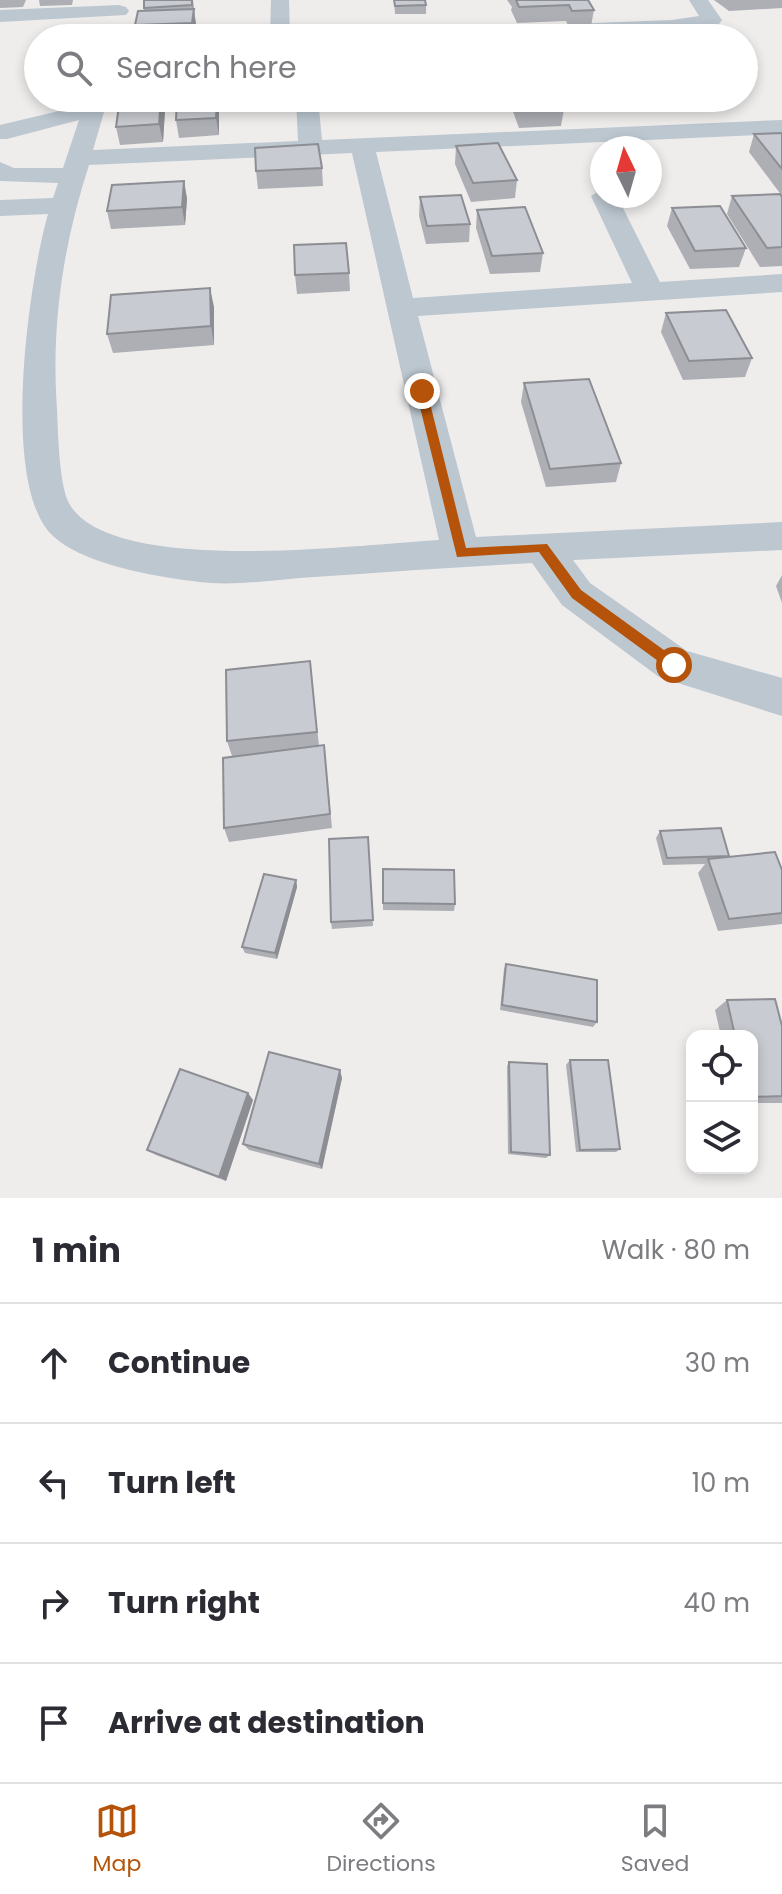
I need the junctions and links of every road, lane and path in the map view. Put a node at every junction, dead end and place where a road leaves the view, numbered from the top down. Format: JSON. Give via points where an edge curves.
{"nodes":[{"id":1,"x":280,"y":0,"type":"edge"},
{"id":2,"x":698,"y":0,"type":"edge"},
{"id":3,"x":120,"y":5,"type":"edge"},
{"id":4,"x":490,"y":12,"type":"dead end"},
{"id":5,"x":0,"y":16,"type":"edge"},
{"id":6,"x":280,"y":24,"type":"edge"},
{"id":7,"x":496,"y":24,"type":"edge"},
{"id":8,"x":685,"y":24,"type":"edge"},
{"id":9,"x":70,"y":112,"type":"edge"},
{"id":10,"x":93,"y":112,"type":"edge"},
{"id":11,"x":308,"y":112,"type":"edge"},
{"id":12,"x":782,"y":127,"type":"edge"},
{"id":13,"x":5,"y":133,"type":"edge"},
{"id":14,"x":578,"y":136,"type":"junction"},
{"id":15,"x":310,"y":146,"type":"junction"},
{"id":16,"x":363,"y":147,"type":"junction"},
{"id":17,"x":0,"y":157,"type":"edge"},
{"id":18,"x":590,"y":164,"type":"edge"},
{"id":19,"x":76,"y":167,"type":"junction"},
{"id":20,"x":0,"y":169,"type":"edge"},
{"id":21,"x":61,"y":206,"type":"junction"},
{"id":22,"x":0,"y":208,"type":"edge"},
{"id":23,"x":610,"y":208,"type":"edge"},
{"id":24,"x":782,"y":283,"type":"edge"},
{"id":25,"x":650,"y":291,"type":"junction"},
{"id":26,"x":401,"y":308,"type":"junction"},
{"id":27,"x":782,"y":536,"type":"edge"},
{"id":28,"x":542,"y":547,"type":"junction"},
{"id":29,"x":461,"y":553,"type":"junction"},
{"id":30,"x":782,"y":697,"type":"edge"}],
"edges":[{"from":1,"to":6,"type":"street"},
{"from":2,"to":8,"type":"street","via":[[712,20]]},
{"from":3,"to":5,"type":"street"},
{"from":4,"to":7,"type":"street"},
{"from":9,"to":13,"type":"street"},
{"from":10,"to":19,"type":"street"},
{"from":11,"to":15,"type":"street"},
{"from":12,"to":14,"type":"street"},
{"from":13,"to":17,"type":"street"},
{"from":14,"to":16,"type":"street"},
{"from":14,"to":18,"type":"street"},
{"from":15,"to":16,"type":"street"},
{"from":15,"to":19,"type":"street"},
{"from":16,"to":26,"type":"street"},
{"from":19,"to":20,"type":"street","via":[[8,175]]},
{"from":19,"to":21,"type":"street"},
{"from":21,"to":22,"type":"street"},
{"from":21,"to":29,"type":"street","via":[[42,300],[38,415],[53,510],[86,542],[214,568]]},
{"from":23,"to":25,"type":"street"},
{"from":24,"to":25,"type":"street"},
{"from":25,"to":26,"type":"street"},
{"from":26,"to":29,"type":"street"},
{"from":27,"to":28,"type":"street"},
{"from":28,"to":29,"type":"street"},
{"from":28,"to":30,"type":"street","via":[[576,594],[674,665]]}]}
